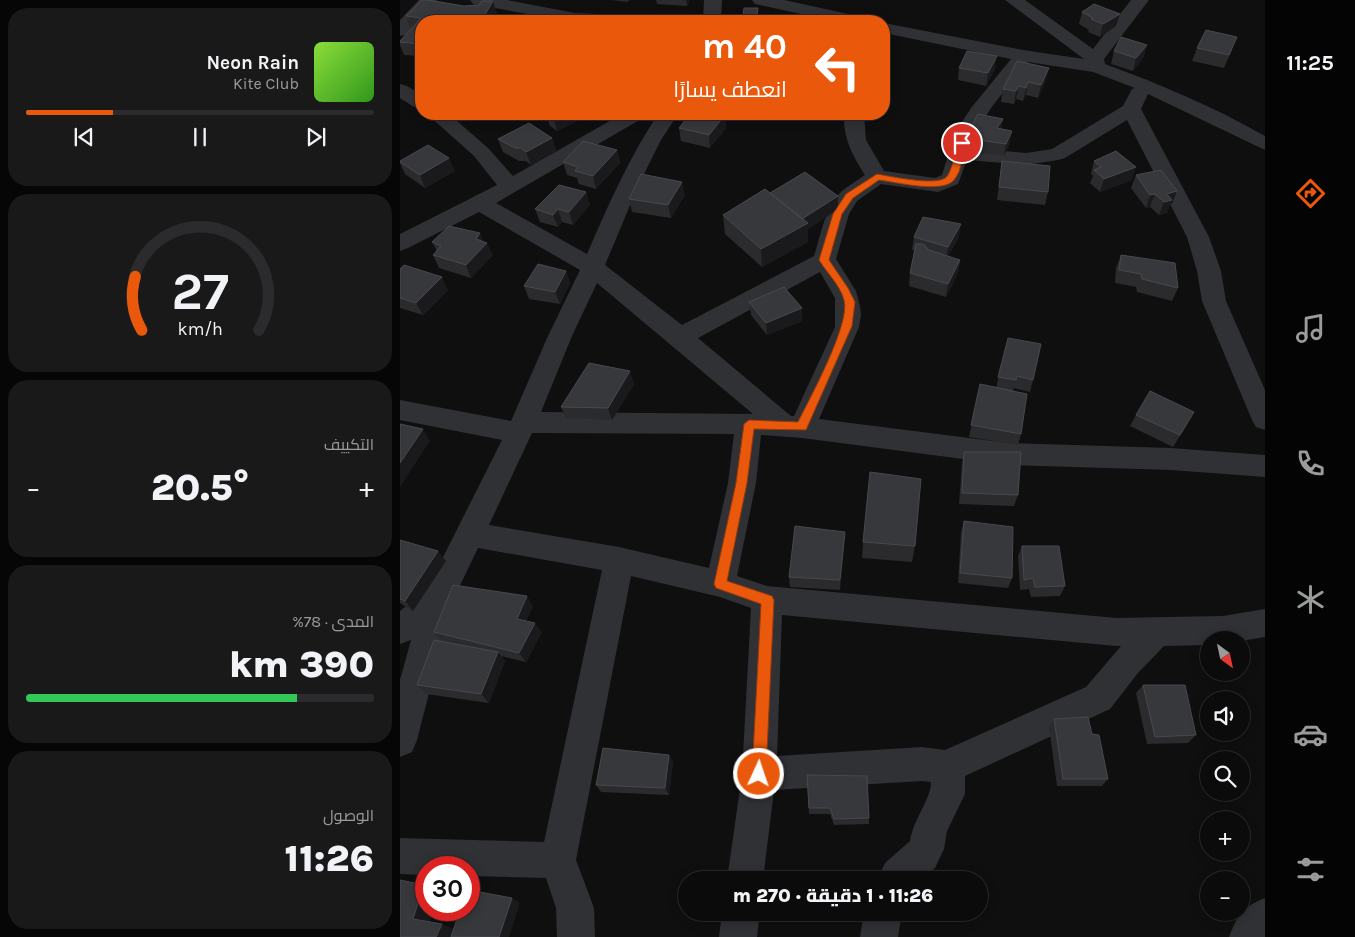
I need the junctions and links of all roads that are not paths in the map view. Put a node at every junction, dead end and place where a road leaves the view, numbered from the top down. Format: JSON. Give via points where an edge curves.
{"nodes":[{"id":1,"x":428,"y":0,"type":"edge"},
{"id":2,"x":479,"y":0,"type":"edge"},
{"id":3,"x":713,"y":0,"type":"edge"},
{"id":4,"x":761,"y":0,"type":"edge"},
{"id":5,"x":1014,"y":0,"type":"edge"},
{"id":6,"x":1140,"y":0,"type":"edge"},
{"id":7,"x":849,"y":2,"type":"dead end"},
{"id":8,"x":811,"y":11,"type":"junction"},
{"id":9,"x":541,"y":15,"type":"edge"},
{"id":10,"x":712,"y":15,"type":"edge"},
{"id":11,"x":801,"y":15,"type":"edge"},
{"id":12,"x":829,"y":15,"type":"edge"},
{"id":13,"x":400,"y":31,"type":"edge"},
{"id":14,"x":890,"y":33,"type":"edge"},
{"id":15,"x":1023,"y":56,"type":"junction"},
{"id":16,"x":1096,"y":63,"type":"junction"},
{"id":17,"x":1142,"y":84,"type":"junction"},
{"id":18,"x":400,"y":90,"type":"edge"},
{"id":19,"x":415,"y":99,"type":"edge"},
{"id":20,"x":1131,"y":109,"type":"junction"},
{"id":21,"x":443,"y":120,"type":"edge"},
{"id":22,"x":622,"y":120,"type":"edge"},
{"id":23,"x":664,"y":120,"type":"edge"},
{"id":24,"x":854,"y":120,"type":"edge"},
{"id":25,"x":1265,"y":144,"type":"edge"},
{"id":26,"x":958,"y":153,"type":"junction"},
{"id":27,"x":877,"y":177,"type":"junction"},
{"id":28,"x":510,"y":186,"type":"junction"},
{"id":29,"x":480,"y":203,"type":"junction"},
{"id":30,"x":400,"y":243,"type":"edge"},
{"id":31,"x":824,"y":260,"type":"junction"},
{"id":32,"x":593,"y":267,"type":"junction"},
{"id":33,"x":680,"y":337,"type":"junction"},
{"id":34,"x":400,"y":410,"type":"edge"},
{"id":35,"x":1265,"y":420,"type":"edge"},
{"id":36,"x":749,"y":424,"type":"junction"},
{"id":37,"x":793,"y":426,"type":"junction"},
{"id":38,"x":521,"y":428,"type":"junction"},
{"id":39,"x":1265,"y":466,"type":"edge"},
{"id":40,"x":471,"y":534,"type":"junction"},
{"id":41,"x":619,"y":560,"type":"junction"},
{"id":42,"x":720,"y":584,"type":"junction"},
{"id":43,"x":438,"y":599,"type":"junction"},
{"id":44,"x":767,"y":600,"type":"junction"},
{"id":45,"x":1265,"y":623,"type":"edge"},
{"id":46,"x":400,"y":630,"type":"edge"},
{"id":47,"x":1156,"y":632,"type":"junction"},
{"id":48,"x":400,"y":740,"type":"edge"},
{"id":49,"x":946,"y":767,"type":"junction"},
{"id":50,"x":759,"y":774,"type":"junction"},
{"id":51,"x":400,"y":856,"type":"edge"},
{"id":52,"x":558,"y":860,"type":"junction"},
{"id":53,"x":747,"y":871,"type":"edge"},
{"id":54,"x":901,"y":871,"type":"edge"},
{"id":55,"x":1265,"y":917,"type":"edge"},
{"id":56,"x":741,"y":921,"type":"edge"},
{"id":57,"x":882,"y":921,"type":"edge"},
{"id":58,"x":576,"y":937,"type":"edge"},
{"id":59,"x":738,"y":937,"type":"edge"},
{"id":60,"x":879,"y":937,"type":"edge"},
{"id":61,"x":1248,"y":937,"type":"edge"}],
"edges":[{"from":1,"to":13,"type":"street"},
{"from":2,"to":9,"type":"street"},
{"from":3,"to":10,"type":"street"},
{"from":4,"to":8,"type":"street"},
{"from":5,"to":16,"type":"street"},
{"from":6,"to":16,"type":"street"},
{"from":7,"to":8,"type":"street"},
{"from":8,"to":11,"type":"street"},
{"from":8,"to":12,"type":"street"},
{"from":14,"to":15,"type":"street"},
{"from":15,"to":16,"type":"street"},
{"from":15,"to":26,"type":"street","via":[[978,112]]},
{"from":16,"to":17,"type":"street"},
{"from":17,"to":20,"type":"street"},
{"from":17,"to":25,"type":"street"},
{"from":18,"to":19,"type":"street"},
{"from":20,"to":26,"type":"street","via":[[1058,154],[1026,159]]},
{"from":20,"to":35,"type":"street","via":[[1198,237],[1214,301]]},
{"from":21,"to":28,"type":"street","via":[[481,152]]},
{"from":22,"to":28,"type":"street"},
{"from":23,"to":32,"type":"street","via":[[628,184]]},
{"from":24,"to":27,"type":"street","via":[[857,147]]},
{"from":26,"to":27,"type":"street","via":[[950,179],[938,185]]},
{"from":27,"to":31,"type":"street","via":[[849,196],[838,214]]},
{"from":28,"to":29,"type":"street"},
{"from":29,"to":30,"type":"street"},
{"from":29,"to":32,"type":"street"},
{"from":31,"to":33,"type":"street"},
{"from":31,"to":37,"type":"street","via":[[850,302],[847,326]]},
{"from":32,"to":33,"type":"street"},
{"from":32,"to":38,"type":"street"},
{"from":33,"to":37,"type":"street"},
{"from":34,"to":38,"type":"street"},
{"from":36,"to":37,"type":"street"},
{"from":36,"to":38,"type":"street"},
{"from":36,"to":42,"type":"street","via":[[742,483]]},
{"from":37,"to":39,"type":"street","via":[[1009,454],[1171,459]]},
{"from":38,"to":40,"type":"street"},
{"from":40,"to":41,"type":"street"},
{"from":40,"to":43,"type":"street"},
{"from":41,"to":42,"type":"street"},
{"from":41,"to":52,"type":"street"},
{"from":42,"to":44,"type":"street"},
{"from":43,"to":46,"type":"street"},
{"from":43,"to":48,"type":"street"},
{"from":44,"to":47,"type":"street","via":[[1116,632]]},
{"from":44,"to":50,"type":"street"},
{"from":45,"to":47,"type":"street","via":[[1223,630]]},
{"from":47,"to":49,"type":"street","via":[[1126,662],[1098,698]]},
{"from":49,"to":50,"type":"street","via":[[922,764]]},
{"from":49,"to":54,"type":"street","via":[[950,784],[948,795],[930,828],[925,852]]},
{"from":50,"to":53,"type":"street"},
{"from":51,"to":52,"type":"street"},
{"from":52,"to":58,"type":"street","via":[[575,908]]},
{"from":55,"to":61,"type":"street"},
{"from":56,"to":59,"type":"street"},
{"from":57,"to":60,"type":"street"}]}
